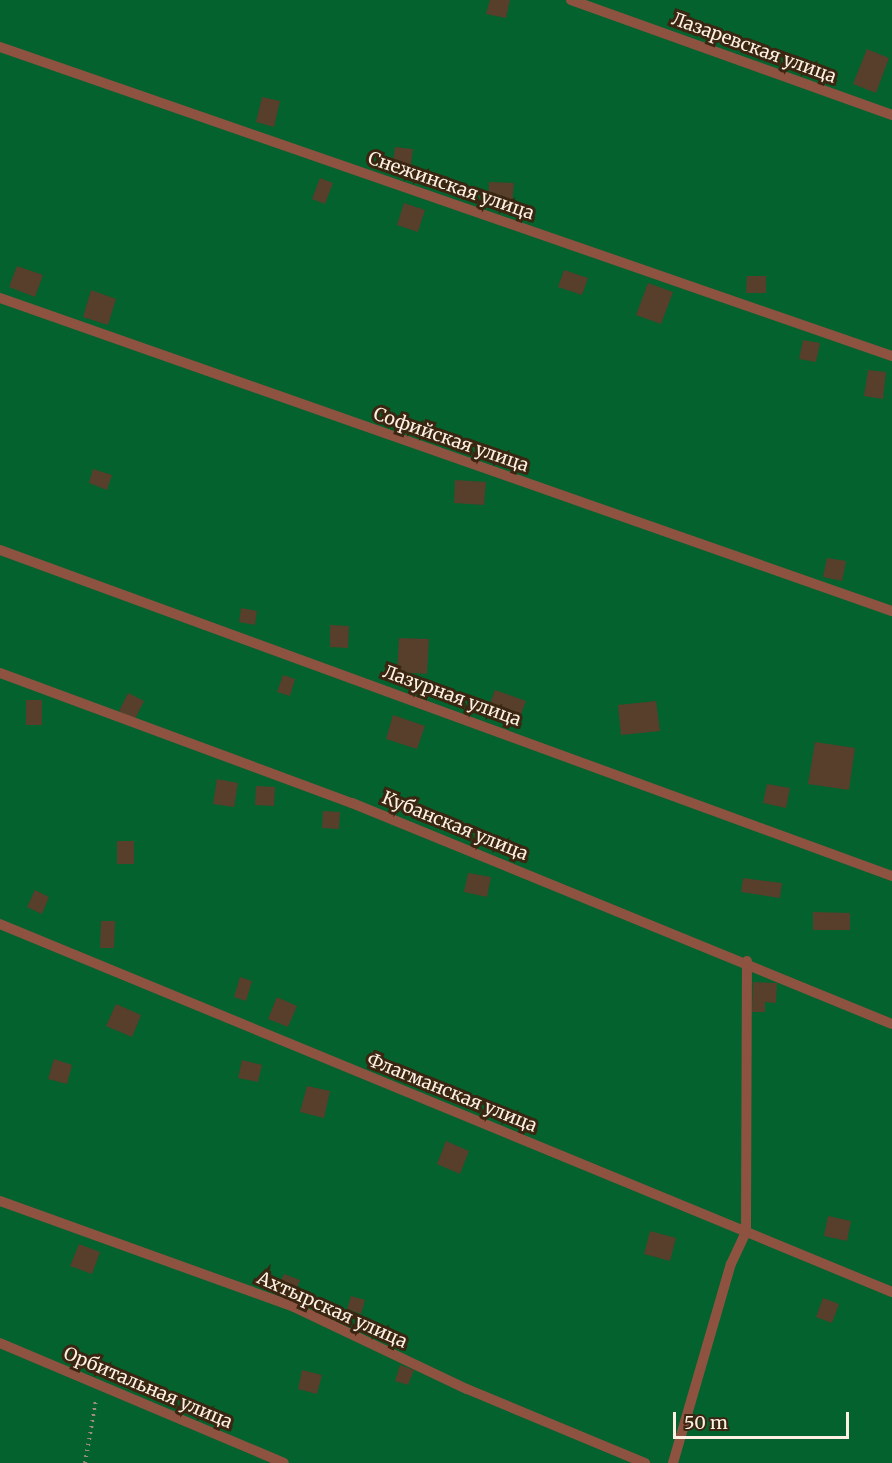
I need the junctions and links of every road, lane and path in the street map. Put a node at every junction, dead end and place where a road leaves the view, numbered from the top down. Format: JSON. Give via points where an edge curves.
{"nodes":[{"id":1,"x":571,"y":0,"type":"edge"},
{"id":2,"x":0,"y":47,"type":"edge"},
{"id":3,"x":892,"y":116,"type":"edge"},
{"id":4,"x":0,"y":298,"type":"edge"},
{"id":5,"x":892,"y":356,"type":"edge"},
{"id":6,"x":0,"y":550,"type":"edge"},
{"id":7,"x":892,"y":611,"type":"edge"},
{"id":8,"x":0,"y":673,"type":"edge"},
{"id":9,"x":892,"y":876,"type":"edge"},
{"id":10,"x":0,"y":924,"type":"edge"},
{"id":11,"x":747,"y":961,"type":"junction"},
{"id":12,"x":892,"y":1024,"type":"edge"},
{"id":13,"x":0,"y":1201,"type":"edge"},
{"id":14,"x":746,"y":1232,"type":"junction"},
{"id":15,"x":892,"y":1292,"type":"edge"},
{"id":16,"x":0,"y":1342,"type":"edge"},
{"id":17,"x":99,"y":1384,"type":"junction"},
{"id":18,"x":85,"y":1463,"type":"edge"},
{"id":19,"x":284,"y":1463,"type":"edge"},
{"id":20,"x":645,"y":1463,"type":"edge"},
{"id":21,"x":673,"y":1463,"type":"edge"}],
"edges":[{"from":1,"to":3,"type":"lane","name":"Лазаревская улица"},
{"from":2,"to":5,"type":"lane","name":"Снежинская улица"},
{"from":4,"to":7,"type":"lane","name":"Софийская улица"},
{"from":6,"to":9,"type":"lane","name":"Лазурная улица"},
{"from":8,"to":11,"type":"lane","name":"Кубанская улица","via":[[352,803]]},
{"from":10,"to":14,"type":"lane","name":"Флагманская улица"},
{"from":11,"to":12,"type":"lane","name":"Кубанская улица"},
{"from":11,"to":14,"type":"lane"},
{"from":13,"to":20,"type":"lane","name":"Ахтырская улица","via":[[294,1307],[467,1389]]},
{"from":14,"to":15,"type":"lane","name":"Флагманская улица"},
{"from":14,"to":21,"type":"lane","via":[[731,1264]]},
{"from":16,"to":17,"type":"lane","name":"Орбитальная улица"},
{"from":17,"to":18,"type":"path"},
{"from":17,"to":19,"type":"lane","name":"Орбитальная улица"}]}
